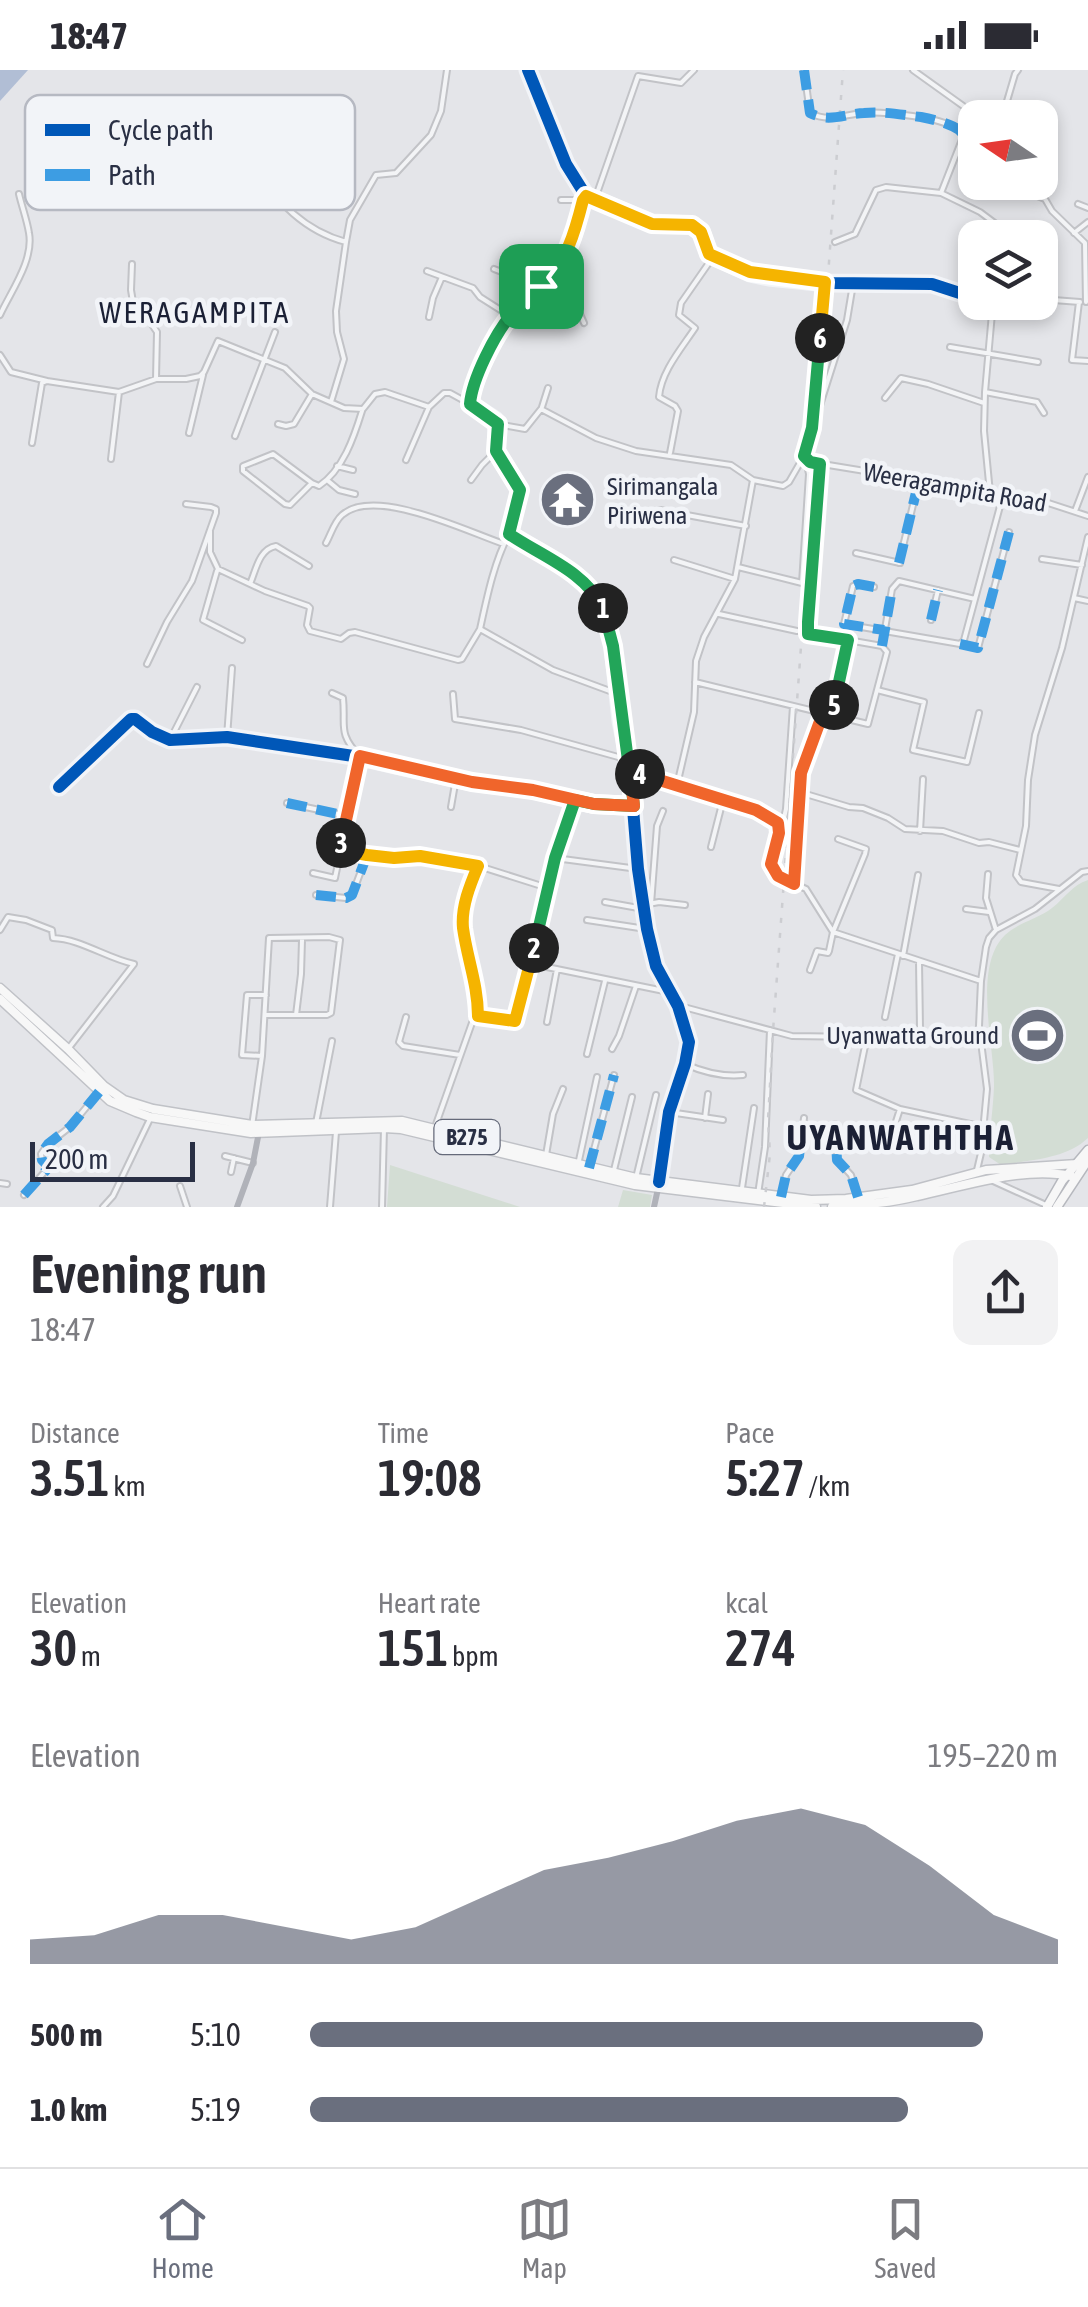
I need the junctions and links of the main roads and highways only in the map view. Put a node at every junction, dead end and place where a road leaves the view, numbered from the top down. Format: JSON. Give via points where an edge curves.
{"nodes":[{"id":1,"x":0,"y":988,"type":"edge"},
{"id":2,"x":0,"y":999,"type":"edge"},
{"id":3,"x":152,"y":1113,"type":"junction"},
{"id":4,"x":256,"y":1129,"type":"junction"},
{"id":5,"x":434,"y":1132,"type":"junction"},
{"id":6,"x":1088,"y":1150,"type":"edge"},
{"id":7,"x":544,"y":1161,"type":"junction"},
{"id":8,"x":1083,"y":1164,"type":"edge"},
{"id":9,"x":982,"y":1176,"type":"junction"},
{"id":10,"x":1072,"y":1176,"type":"junction"},
{"id":11,"x":658,"y":1185,"type":"junction"},
{"id":12,"x":738,"y":1197,"type":"edge"},
{"id":13,"x":799,"y":1204,"type":"edge"},
{"id":14,"x":867,"y":1205,"type":"edge"},
{"id":15,"x":1051,"y":1206,"type":"edge"},
{"id":16,"x":237,"y":1207,"type":"edge"},
{"id":17,"x":654,"y":1207,"type":"edge"},
{"id":18,"x":816,"y":1207,"type":"edge"},
{"id":19,"x":832,"y":1207,"type":"edge"}],
"edges":[{"from":1,"to":3,"type":"main road","number":"B275","via":[[104,1086]]},
{"from":2,"to":3,"type":"main road","number":"B275","via":[[100,1092],[121,1107]]},
{"from":3,"to":4,"type":"main road","number":"B275"},
{"from":4,"to":5,"type":"main road","number":"B275"},
{"from":4,"to":5,"type":"main road","number":"B275","via":[[402,1121]]},
{"from":4,"to":16,"type":"main road","via":[[253,1163]]},
{"from":5,"to":7,"type":"main road","number":"B275"},
{"from":6,"to":8,"type":"main road"},
{"from":7,"to":11,"type":"main road","number":"B275"},
{"from":7,"to":11,"type":"main road","number":"B275"},
{"from":8,"to":9,"type":"main road","number":"B275"},
{"from":8,"to":10,"type":"main road"},
{"from":9,"to":10,"type":"main road","number":"B275"},
{"from":9,"to":13,"type":"main road","number":"B275"},
{"from":9,"to":14,"type":"main road","number":"B275"},
{"from":10,"to":15,"type":"main road","via":[[1062,1181]]},
{"from":11,"to":12,"type":"main road","number":"B275"},
{"from":11,"to":17,"type":"main road"},
{"from":12,"to":13,"type":"main road","number":"B275"},
{"from":12,"to":13,"type":"main road","number":"B275","via":[[758,1194]]},
{"from":13,"to":18,"type":"main road","number":"B275"},
{"from":14,"to":19,"type":"main road","number":"B275"}]}
